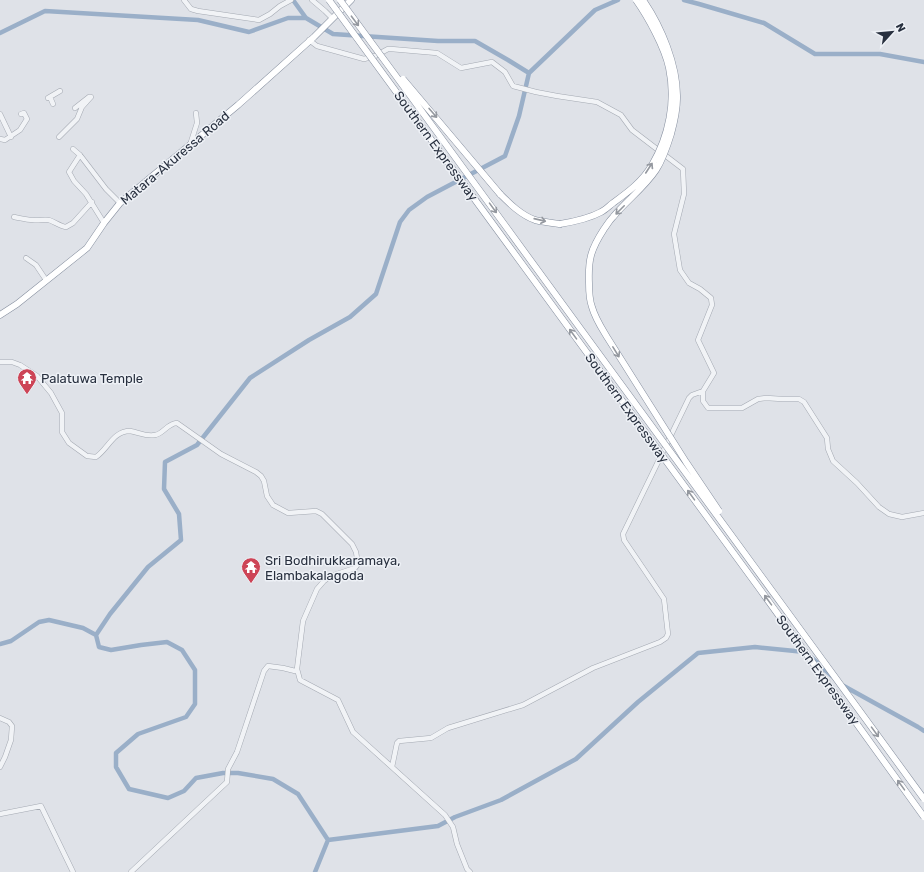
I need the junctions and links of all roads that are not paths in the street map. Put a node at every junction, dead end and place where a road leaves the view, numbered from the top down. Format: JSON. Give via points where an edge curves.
{"nodes":[{"id":1,"x":184,"y":0,"type":"edge"},
{"id":2,"x":312,"y":0,"type":"edge"},
{"id":3,"x":329,"y":0,"type":"edge"},
{"id":4,"x":340,"y":0,"type":"edge"},
{"id":5,"x":350,"y":0,"type":"edge"},
{"id":6,"x":636,"y":0,"type":"edge"},
{"id":7,"x":643,"y":0,"type":"edge"},
{"id":8,"x":289,"y":1,"type":"edge"},
{"id":9,"x":330,"y":20,"type":"junction"},
{"id":10,"x":312,"y":38,"type":"junction"},
{"id":11,"x":371,"y":41,"type":"junction"},
{"id":12,"x":60,"y":91,"type":"dead end"},
{"id":13,"x":53,"y":104,"type":"dead end"},
{"id":14,"x":75,"y":108,"type":"dead end"},
{"id":15,"x":196,"y":113,"type":"dead end"},
{"id":16,"x":0,"y":114,"type":"edge"},
{"id":17,"x":21,"y":114,"type":"dead end"},
{"id":18,"x":60,"y":136,"type":"dead end"},
{"id":19,"x":11,"y":137,"type":"junction"},
{"id":20,"x":0,"y":139,"type":"edge"},
{"id":21,"x":190,"y":145,"type":"junction"},
{"id":22,"x":73,"y":149,"type":"dead end"},
{"id":23,"x":80,"y":155,"type":"junction"},
{"id":24,"x":92,"y":202,"type":"junction"},
{"id":25,"x":120,"y":203,"type":"junction"},
{"id":26,"x":14,"y":217,"type":"dead end"},
{"id":27,"x":104,"y":223,"type":"junction"},
{"id":28,"x":26,"y":258,"type":"dead end"},
{"id":29,"x":46,"y":280,"type":"junction"},
{"id":30,"x":0,"y":315,"type":"edge"},
{"id":31,"x":0,"y":362,"type":"edge"},
{"id":32,"x":704,"y":391,"type":"junction"},
{"id":33,"x":924,"y":513,"type":"edge"},
{"id":34,"x":765,"y":581,"type":"junction"},
{"id":35,"x":297,"y":669,"type":"junction"},
{"id":36,"x":0,"y":718,"type":"edge"},
{"id":37,"x":392,"y":767,"type":"junction"},
{"id":38,"x":0,"y":768,"type":"edge"},
{"id":39,"x":924,"y":799,"type":"edge"},
{"id":40,"x":0,"y":814,"type":"edge"},
{"id":41,"x":924,"y":816,"type":"edge"},
{"id":42,"x":73,"y":872,"type":"edge"},
{"id":43,"x":131,"y":872,"type":"edge"},
{"id":44,"x":470,"y":872,"type":"edge"}],
"edges":[{"from":1,"to":8,"type":"street","via":[[191,9],[198,11],[258,20]]},
{"from":2,"to":9,"type":"street","via":[[325,10]]},
{"from":41,"to":3,"type":"highway","name":"Southern Expressway","one_way":true,"bridge":true},
{"from":4,"to":11,"type":"highway","name":"Southern Expressway","one_way":true,"bridge":true},
{"from":5,"to":9,"type":"highway","name":"Matara-Akuressa Road"},
{"from":11,"to":6,"type":"highway","one_way":true,"bridge":true,"via":[[513,207],[535,220],[560,224],[574,222],[600,213],[642,179],[652,165],[668,126],[672,88],[669,67],[664,50]]},
{"from":7,"to":34,"type":"highway","one_way":true,"bridge":true,"via":[[660,30],[674,67],[678,99],[675,120],[666,152],[656,170],[646,184],[612,217],[596,242],[588,270],[591,306],[596,319],[686,462]]},
{"from":9,"to":10,"type":"highway","name":"Matara-Akuressa Road"},
{"from":10,"to":21,"type":"highway","name":"Matara-Akuressa Road"},
{"from":10,"to":32,"type":"street","via":[[317,46],[364,59],[391,49],[437,53],[461,68],[492,62],[505,72],[513,86],[597,102],[620,115],[632,130],[683,169],[684,194],[674,234],[680,270],[689,283],[711,298],[712,305],[698,340],[714,373]]},
{"from":11,"to":34,"type":"highway","name":"Southern Expressway","one_way":true,"bridge":true},
{"from":12,"to":13,"type":"street","via":[[49,98]]},
{"from":14,"to":18,"type":"street","via":[[91,96],[77,119]]},
{"from":15,"to":21,"type":"street","via":[[197,123]]},
{"from":16,"to":19,"type":"street"},
{"from":17,"to":19,"type":"street","via":[[24,113],[28,120]]},
{"from":19,"to":20,"type":"street"},
{"from":21,"to":25,"type":"highway","name":"Matara-Akuressa Road"},
{"from":22,"to":23,"type":"street"},
{"from":23,"to":24,"type":"street","via":[[68,172]]},
{"from":23,"to":25,"type":"street"},
{"from":24,"to":26,"type":"street","via":[[66,227],[61,227],[51,220]]},
{"from":24,"to":27,"type":"street"},
{"from":25,"to":27,"type":"highway","name":"Matara-Akuressa Road"},
{"from":27,"to":29,"type":"highway","name":"Matara-Akuressa Road","via":[[87,248]]},
{"from":28,"to":29,"type":"street","via":[[36,265]]},
{"from":29,"to":30,"type":"highway","name":"Matara-Akuressa Road"},
{"from":31,"to":35,"type":"street","via":[[20,365],[37,376],[62,412],[62,432],[69,443],[87,456],[96,457],[101,454],[116,435],[129,431],[156,435],[172,423],[177,423],[221,454],[261,476],[267,496],[273,505],[288,513],[316,511],[347,538],[356,552],[358,564],[354,568],[331,576],[317,589],[303,621]]},
{"from":32,"to":33,"type":"street","via":[[703,401],[708,408],[742,408],[758,399],[766,398],[800,399],[826,438],[833,461],[879,507],[889,514],[902,517]]},
{"from":32,"to":37,"type":"street","via":[[689,398],[623,534],[624,540],[664,599],[668,634],[666,638],[593,668],[523,705],[448,728],[431,738],[399,741]]},
{"from":34,"to":39,"type":"highway","name":"Southern Expressway","one_way":true,"bridge":true},
{"from":35,"to":37,"type":"street","via":[[300,680],[338,700],[353,732]]},
{"from":35,"to":43,"type":"street","via":[[295,671],[268,666],[264,671],[237,752],[228,769],[226,782]]},
{"from":36,"to":38,"type":"street","via":[[12,726],[11,740]]},
{"from":37,"to":44,"type":"street","via":[[445,815],[454,827],[457,844]]},
{"from":40,"to":42,"type":"street","via":[[41,806]]}]}
